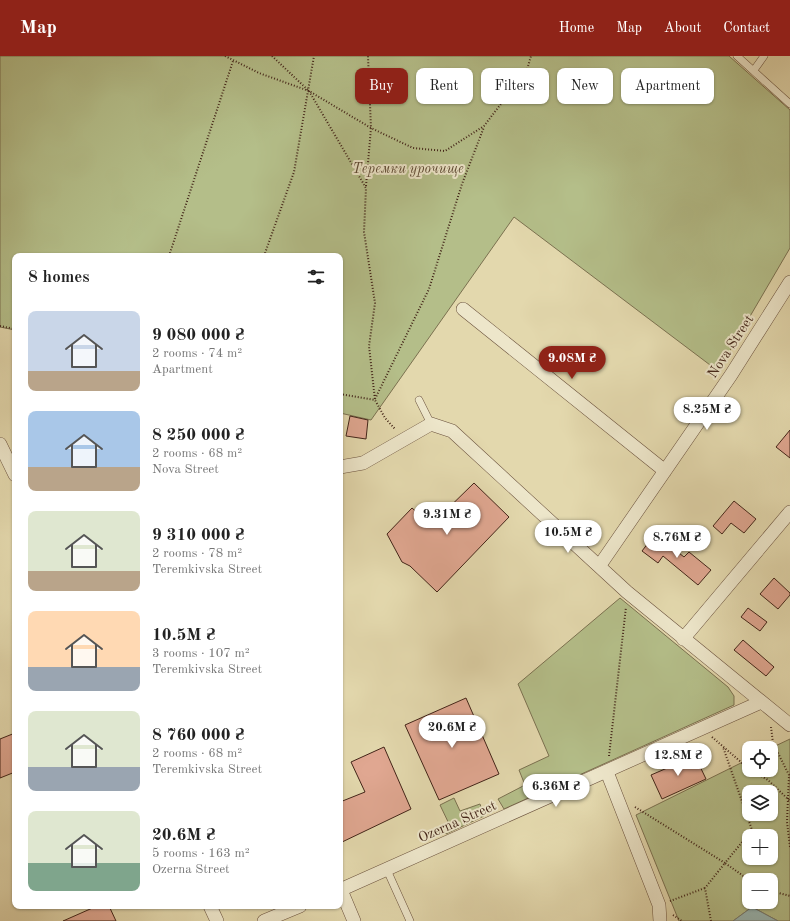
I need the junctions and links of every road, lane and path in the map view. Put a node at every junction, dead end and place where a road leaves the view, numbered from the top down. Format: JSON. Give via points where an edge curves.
{"nodes":[{"id":1,"x":225,"y":56,"type":"edge"},
{"id":2,"x":272,"y":56,"type":"edge"},
{"id":3,"x":314,"y":56,"type":"edge"},
{"id":4,"x":368,"y":56,"type":"edge"},
{"id":5,"x":531,"y":56,"type":"edge"},
{"id":6,"x":737,"y":56,"type":"edge"},
{"id":7,"x":764,"y":56,"type":"edge"},
{"id":8,"x":233,"y":61,"type":"junction"},
{"id":9,"x":754,"y":70,"type":"junction"},
{"id":10,"x":309,"y":91,"type":"junction"},
{"id":11,"x":790,"y":104,"type":"edge"},
{"id":12,"x":484,"y":126,"type":"junction"},
{"id":13,"x":371,"y":128,"type":"junction"},
{"id":14,"x":366,"y":188,"type":"junction"},
{"id":15,"x":170,"y":253,"type":"edge"},
{"id":16,"x":265,"y":253,"type":"edge"},
{"id":17,"x":790,"y":282,"type":"edge"},
{"id":18,"x":463,"y":309,"type":"dead end"},
{"id":19,"x":0,"y":326,"type":"edge"},
{"id":20,"x":12,"y":328,"type":"edge"},
{"id":21,"x":343,"y":395,"type":"edge"},
{"id":22,"x":375,"y":400,"type":"junction"},
{"id":23,"x":419,"y":400,"type":"dead end"},
{"id":24,"x":431,"y":424,"type":"junction"},
{"id":25,"x":404,"y":439,"type":"junction"},
{"id":26,"x":0,"y":444,"type":"edge"},
{"id":27,"x":343,"y":466,"type":"edge"},
{"id":28,"x":12,"y":469,"type":"edge"},
{"id":29,"x":665,"y":471,"type":"junction"},
{"id":30,"x":790,"y":512,"type":"edge"},
{"id":31,"x":600,"y":565,"type":"junction"},
{"id":32,"x":627,"y":592,"type":"junction"},
{"id":33,"x":683,"y":639,"type":"junction"},
{"id":34,"x":765,"y":705,"type":"junction"},
{"id":35,"x":790,"y":725,"type":"edge"},
{"id":36,"x":702,"y":729,"type":"junction"},
{"id":37,"x":723,"y":747,"type":"junction"},
{"id":38,"x":742,"y":762,"type":"edge"},
{"id":39,"x":607,"y":772,"type":"junction"},
{"id":40,"x":763,"y":777,"type":"edge"},
{"id":41,"x":617,"y":796,"type":"junction"},
{"id":42,"x":788,"y":798,"type":"junction"},
{"id":43,"x":790,"y":801,"type":"edge"},
{"id":44,"x":790,"y":847,"type":"edge"},
{"id":45,"x":725,"y":863,"type":"junction"},
{"id":46,"x":387,"y":870,"type":"junction"},
{"id":47,"x":742,"y":875,"type":"edge"},
{"id":48,"x":705,"y":888,"type":"junction"},
{"id":49,"x":343,"y":889,"type":"edge"},
{"id":50,"x":778,"y":893,"type":"edge"},
{"id":51,"x":790,"y":896,"type":"edge"},
{"id":52,"x":343,"y":897,"type":"edge"},
{"id":53,"x":659,"y":905,"type":"junction"},
{"id":54,"x":211,"y":909,"type":"edge"},
{"id":55,"x":295,"y":909,"type":"edge"},
{"id":56,"x":281,"y":918,"type":"edge"},
{"id":57,"x":217,"y":921,"type":"edge"},
{"id":58,"x":264,"y":921,"type":"edge"},
{"id":59,"x":354,"y":921,"type":"edge"},
{"id":60,"x":410,"y":921,"type":"edge"},
{"id":61,"x":660,"y":921,"type":"edge"},
{"id":62,"x":711,"y":921,"type":"edge"}],
"edges":[{"from":1,"to":8,"type":"path"},
{"from":2,"to":10,"type":"path"},
{"from":3,"to":10,"type":"path"},
{"from":4,"to":13,"type":"path"},
{"from":5,"to":12,"type":"path","via":[[527,70]]},
{"from":6,"to":9,"type":"lane"},
{"from":7,"to":9,"type":"lane"},
{"from":8,"to":10,"type":"path"},
{"from":8,"to":15,"type":"path"},
{"from":9,"to":11,"type":"lane"},
{"from":10,"to":13,"type":"path"},
{"from":10,"to":14,"type":"path"},
{"from":10,"to":16,"type":"path","via":[[294,172]]},
{"from":12,"to":13,"type":"path","via":[[445,151],[413,148]]},
{"from":12,"to":22,"type":"path","via":[[462,184],[429,289]]},
{"from":13,"to":14,"type":"path"},
{"from":14,"to":22,"type":"path","via":[[364,232],[375,303],[369,346]]},
{"from":17,"to":29,"type":"street","name":"Nova Street","via":[[731,375]]},
{"from":18,"to":29,"type":"street"},
{"from":19,"to":20,"type":"path"},
{"from":21,"to":22,"type":"path"},
{"from":22,"to":25,"type":"path","via":[[385,418]]},
{"from":23,"to":24,"type":"lane"},
{"from":24,"to":25,"type":"street"},
{"from":24,"to":31,"type":"street","via":[[452,431]]},
{"from":25,"to":27,"type":"street","via":[[363,463]]},
{"from":26,"to":28,"type":"street"},
{"from":29,"to":31,"type":"street","name":"Nova Street"},
{"from":30,"to":33,"type":"street"},
{"from":31,"to":32,"type":"street"},
{"from":32,"to":33,"type":"street"},
{"from":32,"to":39,"type":"path"},
{"from":33,"to":34,"type":"street"},
{"from":34,"to":35,"type":"street"},
{"from":34,"to":36,"type":"street","name":"Ozerna Street"},
{"from":34,"to":42,"type":"path","via":[[773,743],[789,775]]},
{"from":36,"to":37,"type":"path"},
{"from":36,"to":39,"type":"street","name":"Ozerna Street"},
{"from":37,"to":38,"type":"path"},
{"from":37,"to":45,"type":"path","via":[[752,830]]},
{"from":39,"to":41,"type":"street"},
{"from":39,"to":46,"type":"street","name":"Ozerna Street"},
{"from":40,"to":42,"type":"path"},
{"from":41,"to":45,"type":"path"},
{"from":41,"to":53,"type":"street"},
{"from":42,"to":43,"type":"path"},
{"from":42,"to":44,"type":"path"},
{"from":45,"to":47,"type":"path"},
{"from":45,"to":48,"type":"path"},
{"from":46,"to":49,"type":"street","name":"Ozerna Street"},
{"from":46,"to":60,"type":"lane"},
{"from":48,"to":53,"type":"path"},
{"from":48,"to":62,"type":"path"},
{"from":50,"to":51,"type":"path"},
{"from":52,"to":59,"type":"street","name":"Ozerna Street"},
{"from":53,"to":61,"type":"street"},
{"from":54,"to":57,"type":"street"},
{"from":55,"to":56,"type":"street"},
{"from":56,"to":58,"type":"street"}]}
